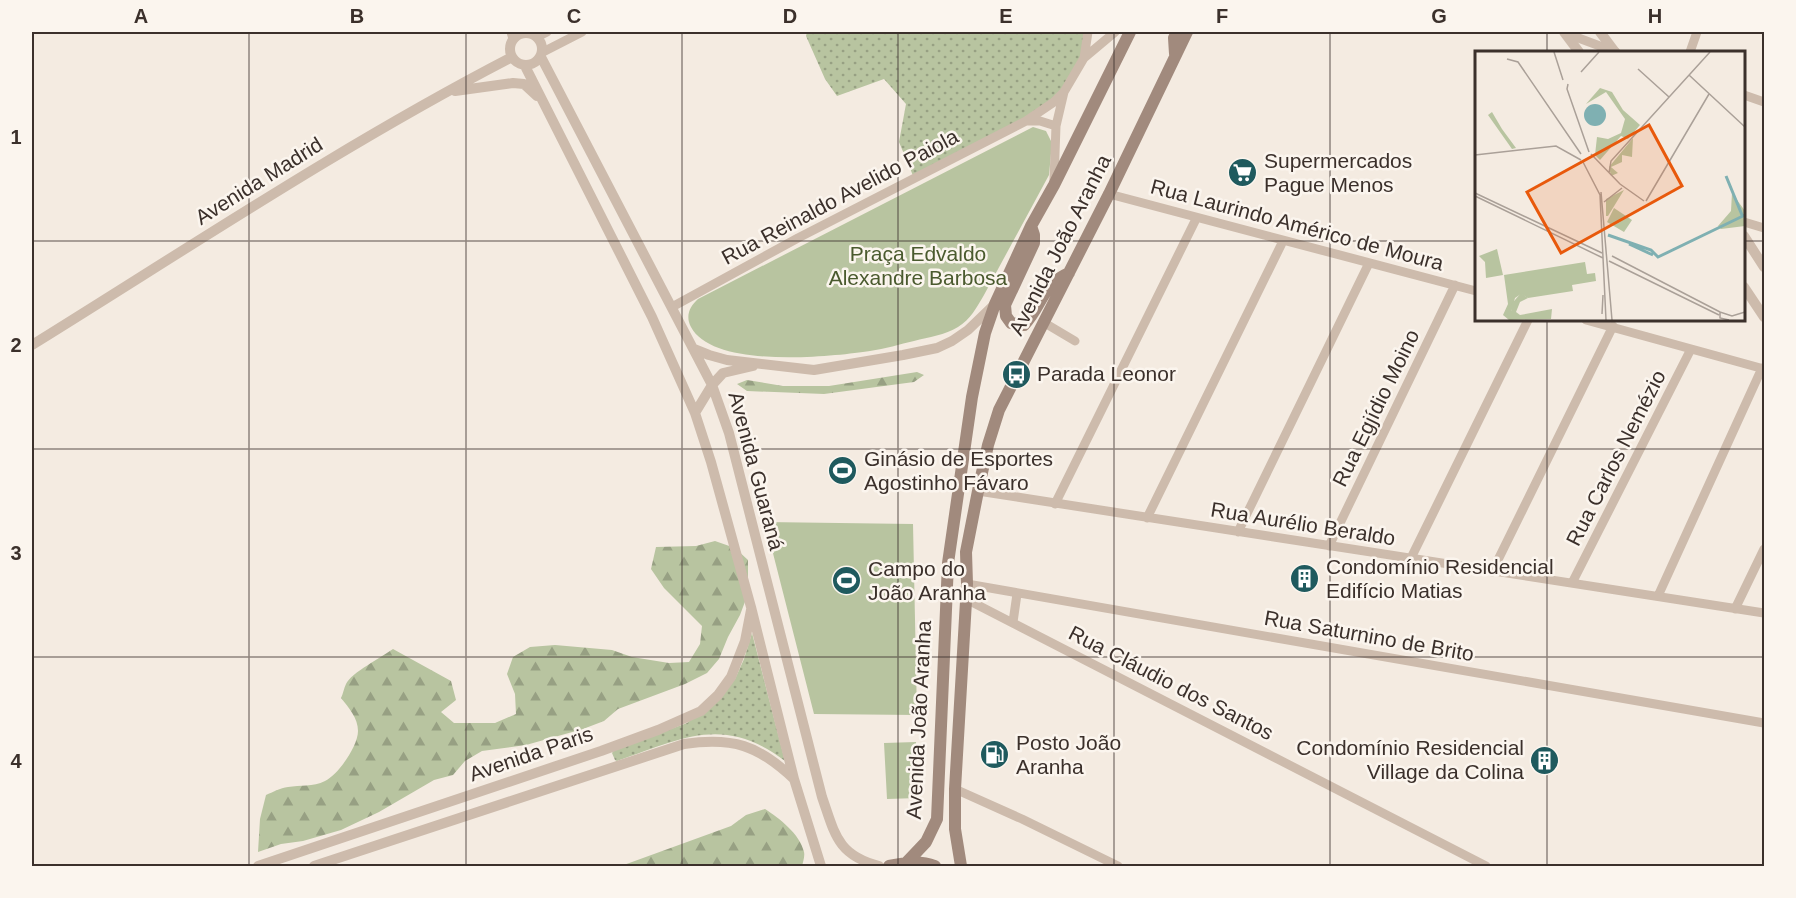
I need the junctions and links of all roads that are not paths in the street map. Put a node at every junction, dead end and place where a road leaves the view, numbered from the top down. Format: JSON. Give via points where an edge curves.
{"nodes":[{"id":1,"x":582,"y":32,"type":"edge"},
{"id":2,"x":1088,"y":32,"type":"edge"},
{"id":3,"x":1114,"y":32,"type":"edge"},
{"id":4,"x":1130,"y":32,"type":"edge"},
{"id":5,"x":1177,"y":32,"type":"edge"},
{"id":6,"x":1187,"y":32,"type":"edge"},
{"id":7,"x":1563,"y":32,"type":"edge"},
{"id":8,"x":1600,"y":32,"type":"edge"},
{"id":9,"x":1697,"y":32,"type":"edge"},
{"id":10,"x":536,"y":33,"type":"edge"},
{"id":11,"x":512,"y":35,"type":"edge"},
{"id":12,"x":1578,"y":51,"type":"edge"},
{"id":13,"x":1612,"y":51,"type":"edge"},
{"id":14,"x":1614,"y":51,"type":"edge"},
{"id":15,"x":1690,"y":51,"type":"edge"},
{"id":16,"x":542,"y":54,"type":"junction"},
{"id":17,"x":1175,"y":55,"type":"junction"},
{"id":18,"x":512,"y":57,"type":"junction"},
{"id":19,"x":1084,"y":58,"type":"junction"},
{"id":20,"x":525,"y":66,"type":"junction"},
{"id":21,"x":1064,"y":92,"type":"junction"},
{"id":22,"x":441,"y":94,"type":"junction"},
{"id":23,"x":1745,"y":96,"type":"edge"},
{"id":24,"x":1764,"y":102,"type":"edge"},
{"id":25,"x":550,"y":116,"type":"junction"},
{"id":26,"x":1026,"y":121,"type":"junction"},
{"id":27,"x":1056,"y":126,"type":"junction"},
{"id":28,"x":1054,"y":185,"type":"junction"},
{"id":29,"x":1109,"y":194,"type":"junction"},
{"id":30,"x":1196,"y":219,"type":"junction"},
{"id":31,"x":1745,"y":223,"type":"edge"},
{"id":32,"x":1031,"y":226,"type":"junction"},
{"id":33,"x":1764,"y":228,"type":"edge"},
{"id":34,"x":1745,"y":239,"type":"edge"},
{"id":35,"x":1283,"y":241,"type":"junction"},
{"id":36,"x":1764,"y":251,"type":"edge"},
{"id":37,"x":1369,"y":263,"type":"junction"},
{"id":38,"x":1764,"y":266,"type":"edge"},
{"id":39,"x":1070,"y":273,"type":"junction"},
{"id":40,"x":1455,"y":285,"type":"junction"},
{"id":41,"x":1745,"y":289,"type":"edge"},
{"id":42,"x":1475,"y":291,"type":"edge"},
{"id":43,"x":995,"y":304,"type":"junction"},
{"id":44,"x":672,"y":307,"type":"junction"},
{"id":45,"x":1764,"y":317,"type":"edge"},
{"id":46,"x":1528,"y":321,"type":"edge"},
{"id":47,"x":1590,"y":321,"type":"edge"},
{"id":48,"x":1043,"y":322,"type":"junction"},
{"id":49,"x":1613,"y":326,"type":"junction"},
{"id":50,"x":1075,"y":341,"type":"dead end"},
{"id":51,"x":32,"y":345,"type":"edge"},
{"id":52,"x":694,"y":349,"type":"junction"},
{"id":53,"x":1691,"y":349,"type":"junction"},
{"id":54,"x":762,"y":364,"type":"junction"},
{"id":55,"x":1764,"y":368,"type":"edge"},
{"id":56,"x":712,"y":385,"type":"junction"},
{"id":57,"x":694,"y":413,"type":"junction"},
{"id":58,"x":978,"y":491,"type":"junction"},
{"id":59,"x":1055,"y":504,"type":"junction"},
{"id":60,"x":1147,"y":518,"type":"junction"},
{"id":61,"x":1238,"y":532,"type":"junction"},
{"id":62,"x":1329,"y":546,"type":"junction"},
{"id":63,"x":1764,"y":549,"type":"edge"},
{"id":64,"x":1411,"y":558,"type":"junction"},
{"id":65,"x":1492,"y":572,"type":"junction"},
{"id":66,"x":1572,"y":583,"type":"junction"},
{"id":67,"x":967,"y":584,"type":"junction"},
{"id":68,"x":1017,"y":594,"type":"junction"},
{"id":69,"x":1658,"y":596,"type":"junction"},
{"id":70,"x":966,"y":599,"type":"junction"},
{"id":71,"x":751,"y":607,"type":"junction"},
{"id":72,"x":1735,"y":609,"type":"junction"},
{"id":73,"x":1764,"y":613,"type":"edge"},
{"id":74,"x":1013,"y":622,"type":"junction"},
{"id":75,"x":1764,"y":723,"type":"edge"},
{"id":76,"x":794,"y":779,"type":"junction"},
{"id":77,"x":955,"y":789,"type":"junction"},
{"id":78,"x":907,"y":862,"type":"junction"},
{"id":79,"x":258,"y":867,"type":"edge"},
{"id":80,"x":314,"y":867,"type":"edge"},
{"id":81,"x":821,"y":867,"type":"edge"},
{"id":82,"x":879,"y":867,"type":"edge"},
{"id":83,"x":889,"y":867,"type":"edge"},
{"id":84,"x":935,"y":867,"type":"edge"},
{"id":85,"x":961,"y":867,"type":"edge"},
{"id":86,"x":1118,"y":867,"type":"edge"},
{"id":87,"x":1486,"y":867,"type":"edge"}],
"edges":[{"from":1,"to":16,"type":"street"},
{"from":2,"to":19,"type":"street"},
{"from":3,"to":19,"type":"street"},
{"from":4,"to":28,"type":"main road","name":"Avenida João Aranha"},
{"from":5,"to":17,"type":"main road"},
{"from":6,"to":17,"type":"main road","name":"Avenida João Aranha"},
{"from":7,"to":12,"type":"street"},
{"from":7,"to":13,"type":"street"},
{"from":8,"to":14,"type":"street"},
{"from":9,"to":15,"type":"street"},
{"from":10,"to":11,"type":"street"},
{"from":10,"to":16,"type":"street"},
{"from":11,"to":18,"type":"street"},
{"from":16,"to":20,"type":"street","via":[[534,64]]},
{"from":16,"to":44,"type":"street","name":"Avenida Guaraná"},
{"from":17,"to":29,"type":"main road","name":"Avenida João Aranha"},
{"from":18,"to":20,"type":"street"},
{"from":18,"to":22,"type":"street","name":"Avenida Madrid"},
{"from":19,"to":21,"type":"street"},
{"from":20,"to":25,"type":"street","name":"Avenida Guaraná"},
{"from":21,"to":26,"type":"street","name":"Rua Reinaldo Avelido Paiola"},
{"from":21,"to":27,"type":"street"},
{"from":22,"to":25,"type":"street","via":[[524,84]]},
{"from":22,"to":51,"type":"street","name":"Avenida Madrid"},
{"from":23,"to":24,"type":"street"},
{"from":25,"to":57,"type":"street","name":"Avenida Guaraná","via":[[652,317]]},
{"from":26,"to":27,"type":"street"},
{"from":26,"to":44,"type":"street","name":"Rua Reinaldo Avelido Paiola"},
{"from":27,"to":28,"type":"street"},
{"from":28,"to":32,"type":"main road","name":"Avenida João Aranha"},
{"from":29,"to":30,"type":"street","name":"Rua Laurindo Américo de Moura"},
{"from":29,"to":39,"type":"main road","name":"Avenida João Aranha"},
{"from":30,"to":35,"type":"street","name":"Rua Laurindo Américo de Moura"},
{"from":30,"to":59,"type":"street"},
{"from":31,"to":33,"type":"street"},
{"from":32,"to":39,"type":"main road","via":[[1034,243],[1005,305],[1011,323],[1024,325],[1047,287]]},
{"from":32,"to":43,"type":"main road","name":"Avenida João Aranha"},
{"from":34,"to":38,"type":"street"},
{"from":35,"to":37,"type":"street","name":"Rua Laurindo Américo de Moura"},
{"from":35,"to":60,"type":"street"},
{"from":36,"to":38,"type":"street"},
{"from":37,"to":40,"type":"street","name":"Rua Laurindo Américo de Moura"},
{"from":37,"to":61,"type":"street"},
{"from":39,"to":48,"type":"main road","name":"Avenida João Aranha"},
{"from":40,"to":42,"type":"street","name":"Rua Laurindo Américo de Moura"},
{"from":40,"to":62,"type":"street","name":"Rua Egjídio Moino"},
{"from":41,"to":45,"type":"street"},
{"from":43,"to":54,"type":"street","via":[[968,330],[937,348],[814,370]]},
{"from":43,"to":78,"type":"main road","name":"Avenida João Aranha","via":[[974,386],[950,544],[937,819],[926,842]]},
{"from":44,"to":52,"type":"street","name":"Avenida Guaraná"},
{"from":46,"to":64,"type":"street"},
{"from":47,"to":49,"type":"street"},
{"from":48,"to":50,"type":"street"},
{"from":48,"to":58,"type":"main road","name":"Avenida João Aranha","via":[[999,410]]},
{"from":49,"to":53,"type":"street"},
{"from":49,"to":65,"type":"street"},
{"from":52,"to":54,"type":"street","via":[[727,360]]},
{"from":52,"to":56,"type":"street","name":"Avenida Guaraná"},
{"from":53,"to":55,"type":"street"},
{"from":53,"to":66,"type":"street","name":"Rua Carlos Nemézio"},
{"from":54,"to":56,"type":"street","via":[[723,373]]},
{"from":55,"to":69,"type":"street"},
{"from":56,"to":57,"type":"street"},
{"from":56,"to":82,"type":"street","name":"Avenida Guaraná","via":[[729,433],[833,830],[844,850]]},
{"from":57,"to":71,"type":"street","name":"Avenida Guaraná"},
{"from":58,"to":59,"type":"street","name":"Rua Aurélio Beraldo"},
{"from":58,"to":67,"type":"main road","name":"Avenida João Aranha","via":[[966,552]]},
{"from":59,"to":60,"type":"street","name":"Rua Aurélio Beraldo"},
{"from":60,"to":61,"type":"street","name":"Rua Aurélio Beraldo"},
{"from":61,"to":62,"type":"street","name":"Rua Aurélio Beraldo"},
{"from":62,"to":64,"type":"street","name":"Rua Aurélio Beraldo"},
{"from":63,"to":72,"type":"street"},
{"from":64,"to":65,"type":"street","name":"Rua Aurélio Beraldo"},
{"from":65,"to":66,"type":"street","name":"Rua Aurélio Beraldo"},
{"from":66,"to":69,"type":"street","name":"Rua Aurélio Beraldo"},
{"from":67,"to":68,"type":"street","name":"Rua Saturnino de Brito"},
{"from":67,"to":70,"type":"main road","name":"Avenida João Aranha"},
{"from":68,"to":74,"type":"street"},
{"from":68,"to":75,"type":"street","name":"Rua Saturnino de Brito"},
{"from":69,"to":72,"type":"street","name":"Rua Aurélio Beraldo"},
{"from":70,"to":74,"type":"street","name":"Rua Cláudio dos Santos"},
{"from":70,"to":77,"type":"main road","name":"Avenida João Aranha"},
{"from":71,"to":76,"type":"street","name":"Avenida Guaraná"},
{"from":71,"to":79,"type":"street","name":"Avenida Paris","via":[[745,641],[731,677],[701,711],[601,751]]},
{"from":72,"to":73,"type":"street","name":"Rua Aurélio Beraldo"},
{"from":74,"to":87,"type":"street","name":"Rua Cláudio dos Santos"},
{"from":76,"to":80,"type":"street","name":"Avenida Paris","via":[[766,756],[737,743],[709,740],[684,744]]},
{"from":76,"to":81,"type":"street","name":"Avenida Guaraná"},
{"from":77,"to":85,"type":"main road","name":"Avenida João Aranha"},
{"from":77,"to":86,"type":"street"},
{"from":78,"to":83,"type":"main road"},
{"from":78,"to":84,"type":"main road"}]}
